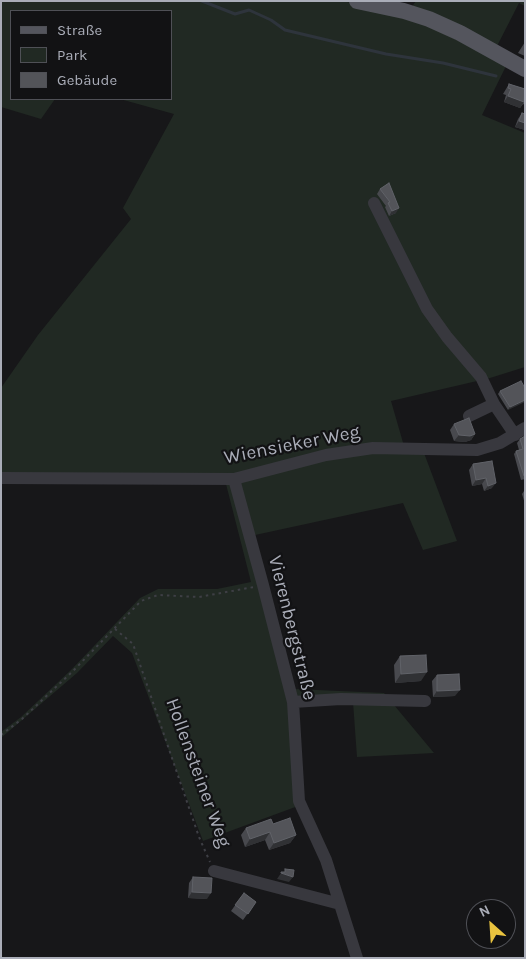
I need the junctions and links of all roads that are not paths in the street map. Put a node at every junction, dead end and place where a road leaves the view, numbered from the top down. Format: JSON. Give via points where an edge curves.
{"nodes":[{"id":1,"x":357,"y":1,"type":"edge"},
{"id":2,"x":525,"y":69,"type":"edge"},
{"id":3,"x":374,"y":202,"type":"dead end"},
{"id":4,"x":494,"y":404,"type":"junction"},
{"id":5,"x":469,"y":416,"type":"edge"},
{"id":6,"x":520,"y":432,"type":"edge"},
{"id":7,"x":1,"y":478,"type":"edge"},
{"id":8,"x":234,"y":479,"type":"junction"},
{"id":9,"x":425,"y":701,"type":"dead end"},
{"id":10,"x":293,"y":702,"type":"junction"},
{"id":11,"x":214,"y":872,"type":"road end"},
{"id":12,"x":340,"y":904,"type":"junction"},
{"id":13,"x":357,"y":958,"type":"edge"}],
"edges":[{"from":1,"to":2,"type":"main road","via":[[430,19]]},
{"from":3,"to":4,"type":"street","via":[[427,309],[481,377]]},
{"from":4,"to":5,"type":"street"},
{"from":4,"to":6,"type":"street"},
{"from":6,"to":8,"type":"street","name":"Wiensieker Weg","via":[[477,450],[373,448]]},
{"from":7,"to":8,"type":"street","name":"Wiensieker Weg"},
{"from":8,"to":10,"type":"street","name":"Vierenbergstraße"},
{"from":9,"to":10,"type":"street","via":[[341,699]]},
{"from":10,"to":12,"type":"street","name":"Vierenbergstraße","via":[[299,801],[326,860]]},
{"from":11,"to":12,"type":"street","name":"Hollensteiner Weg"},
{"from":12,"to":13,"type":"street","name":"Vierenbergstraße"}]}
